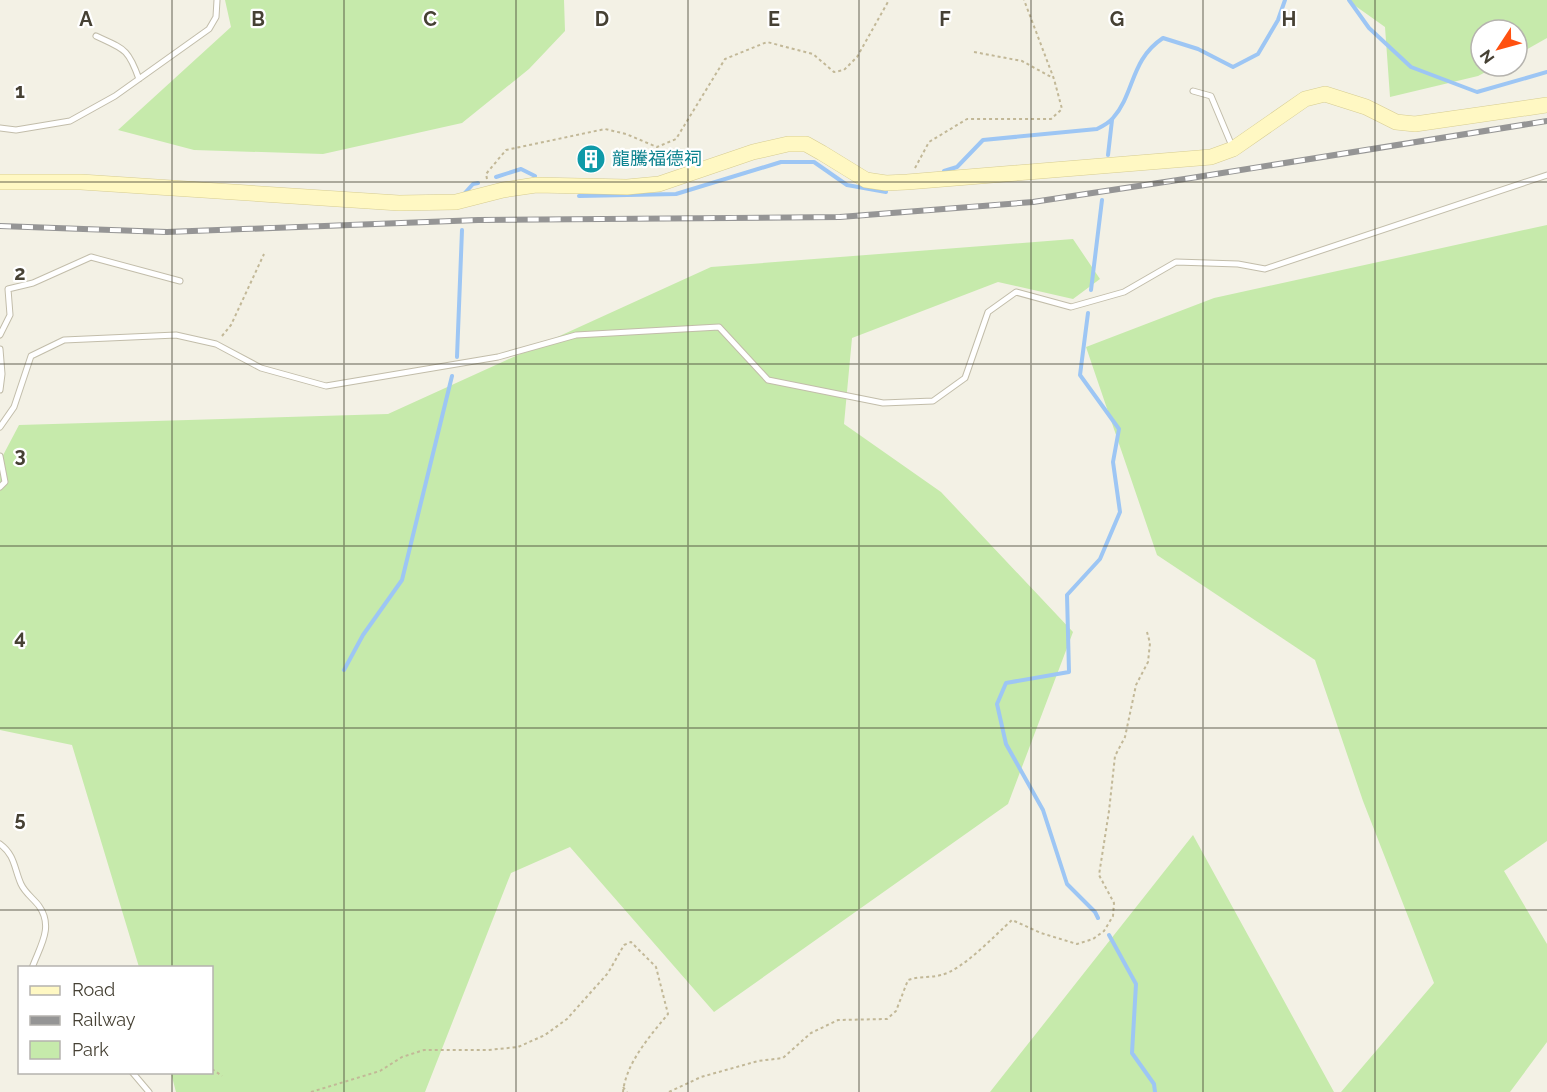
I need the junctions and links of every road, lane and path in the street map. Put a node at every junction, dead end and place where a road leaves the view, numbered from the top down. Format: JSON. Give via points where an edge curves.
{"nodes":[{"id":1,"x":217,"y":0,"type":"edge"},
{"id":2,"x":889,"y":0,"type":"edge"},
{"id":3,"x":1024,"y":0,"type":"edge"},
{"id":4,"x":96,"y":36,"type":"dead end"},
{"id":5,"x":974,"y":52,"type":"dead end"},
{"id":6,"x":139,"y":79,"type":"junction"},
{"id":7,"x":1054,"y":79,"type":"junction"},
{"id":8,"x":1193,"y":91,"type":"dead end"},
{"id":9,"x":1547,"y":105,"type":"edge"},
{"id":10,"x":0,"y":128,"type":"edge"},
{"id":11,"x":1233,"y":149,"type":"junction"},
{"id":12,"x":1547,"y":175,"type":"edge"},
{"id":13,"x":0,"y":182,"type":"edge"},
{"id":14,"x":907,"y":182,"type":"junction"},
{"id":15,"x":488,"y":194,"type":"junction"},
{"id":16,"x":264,"y":254,"type":"dead end"},
{"id":17,"x":180,"y":281,"type":"dead end"},
{"id":18,"x":0,"y":289,"type":"edge"},
{"id":19,"x":8,"y":289,"type":"junction"},
{"id":20,"x":0,"y":335,"type":"edge"},
{"id":21,"x":216,"y":344,"type":"junction"},
{"id":22,"x":0,"y":349,"type":"edge"},
{"id":23,"x":0,"y":390,"type":"edge"},
{"id":24,"x":0,"y":427,"type":"edge"},
{"id":25,"x":0,"y":456,"type":"edge"},
{"id":26,"x":0,"y":488,"type":"edge"},
{"id":27,"x":1147,"y":632,"type":"dead end"},
{"id":28,"x":0,"y":844,"type":"edge"},
{"id":29,"x":33,"y":966,"type":"edge"},
{"id":30,"x":213,"y":1070,"type":"edge"},
{"id":31,"x":134,"y":1074,"type":"edge"},
{"id":32,"x":222,"y":1076,"type":"dead end"},
{"id":33,"x":149,"y":1092,"type":"edge"},
{"id":34,"x":311,"y":1092,"type":"edge"},
{"id":35,"x":625,"y":1092,"type":"edge"},
{"id":36,"x":669,"y":1092,"type":"edge"}],
"edges":[{"from":1,"to":6,"type":"lane","via":[[216,17],[209,29]]},
{"from":2,"to":15,"type":"path","via":[[857,57],[844,70],[834,72],[813,54],[767,42],[725,59],[676,139],[657,147],[604,129],[506,150],[486,174]]},
{"from":3,"to":7,"type":"path"},
{"from":4,"to":6,"type":"lane","via":[[124,50],[131,57]]},
{"from":5,"to":7,"type":"path","via":[[1022,61]]},
{"from":6,"to":10,"type":"lane","via":[[70,121],[16,130]]},
{"from":7,"to":14,"type":"path","via":[[1062,109],[1052,119],[967,120],[929,142]]},
{"from":8,"to":11,"type":"lane","via":[[1211,96]]},
{"from":9,"to":11,"type":"street","via":[[1415,124],[1396,122],[1326,94],[1305,99]]},
{"from":11,"to":14,"type":"street","via":[[1211,157]]},
{"from":12,"to":21,"type":"lane","via":[[1265,269],[1176,262],[1124,292],[1071,307],[1016,292],[988,312],[965,378],[933,401],[883,403],[768,380],[719,327],[576,335],[498,357],[326,386],[261,368]]},
{"from":13,"to":15,"type":"street","via":[[81,182],[399,203],[456,202]]},
{"from":14,"to":15,"type":"street","via":[[866,180],[806,144],[788,144],[659,184],[536,185]]},
{"from":16,"to":21,"type":"path","via":[[231,325]]},
{"from":17,"to":19,"type":"lane","via":[[92,257],[33,283]]},
{"from":18,"to":19,"type":"lane"},
{"from":19,"to":20,"type":"lane","via":[[10,315]]},
{"from":21,"to":24,"type":"lane","via":[[176,335],[64,340],[31,356],[14,407]]},
{"from":22,"to":23,"type":"lane"},
{"from":25,"to":26,"type":"lane","via":[[4,482]]},
{"from":27,"to":36,"type":"path","via":[[1148,662],[1136,685],[1125,737],[1115,756],[1099,875],[1114,903],[1113,916],[1104,931],[1077,944],[1012,920],[971,958],[942,975],[908,980],[896,1011],[887,1019],[838,1020],[811,1033],[783,1058],[710,1075]]},
{"from":28,"to":29,"type":"lane","via":[[10,852],[22,887],[46,918],[46,932]]},
{"from":30,"to":32,"type":"path"},
{"from":31,"to":33,"type":"lane"},
{"from":34,"to":35,"type":"path","via":[[380,1071],[402,1057],[424,1050],[518,1047],[545,1035],[567,1019],[608,973],[624,945],[631,942],[656,967],[668,1014],[645,1042],[627,1075]]}]}
